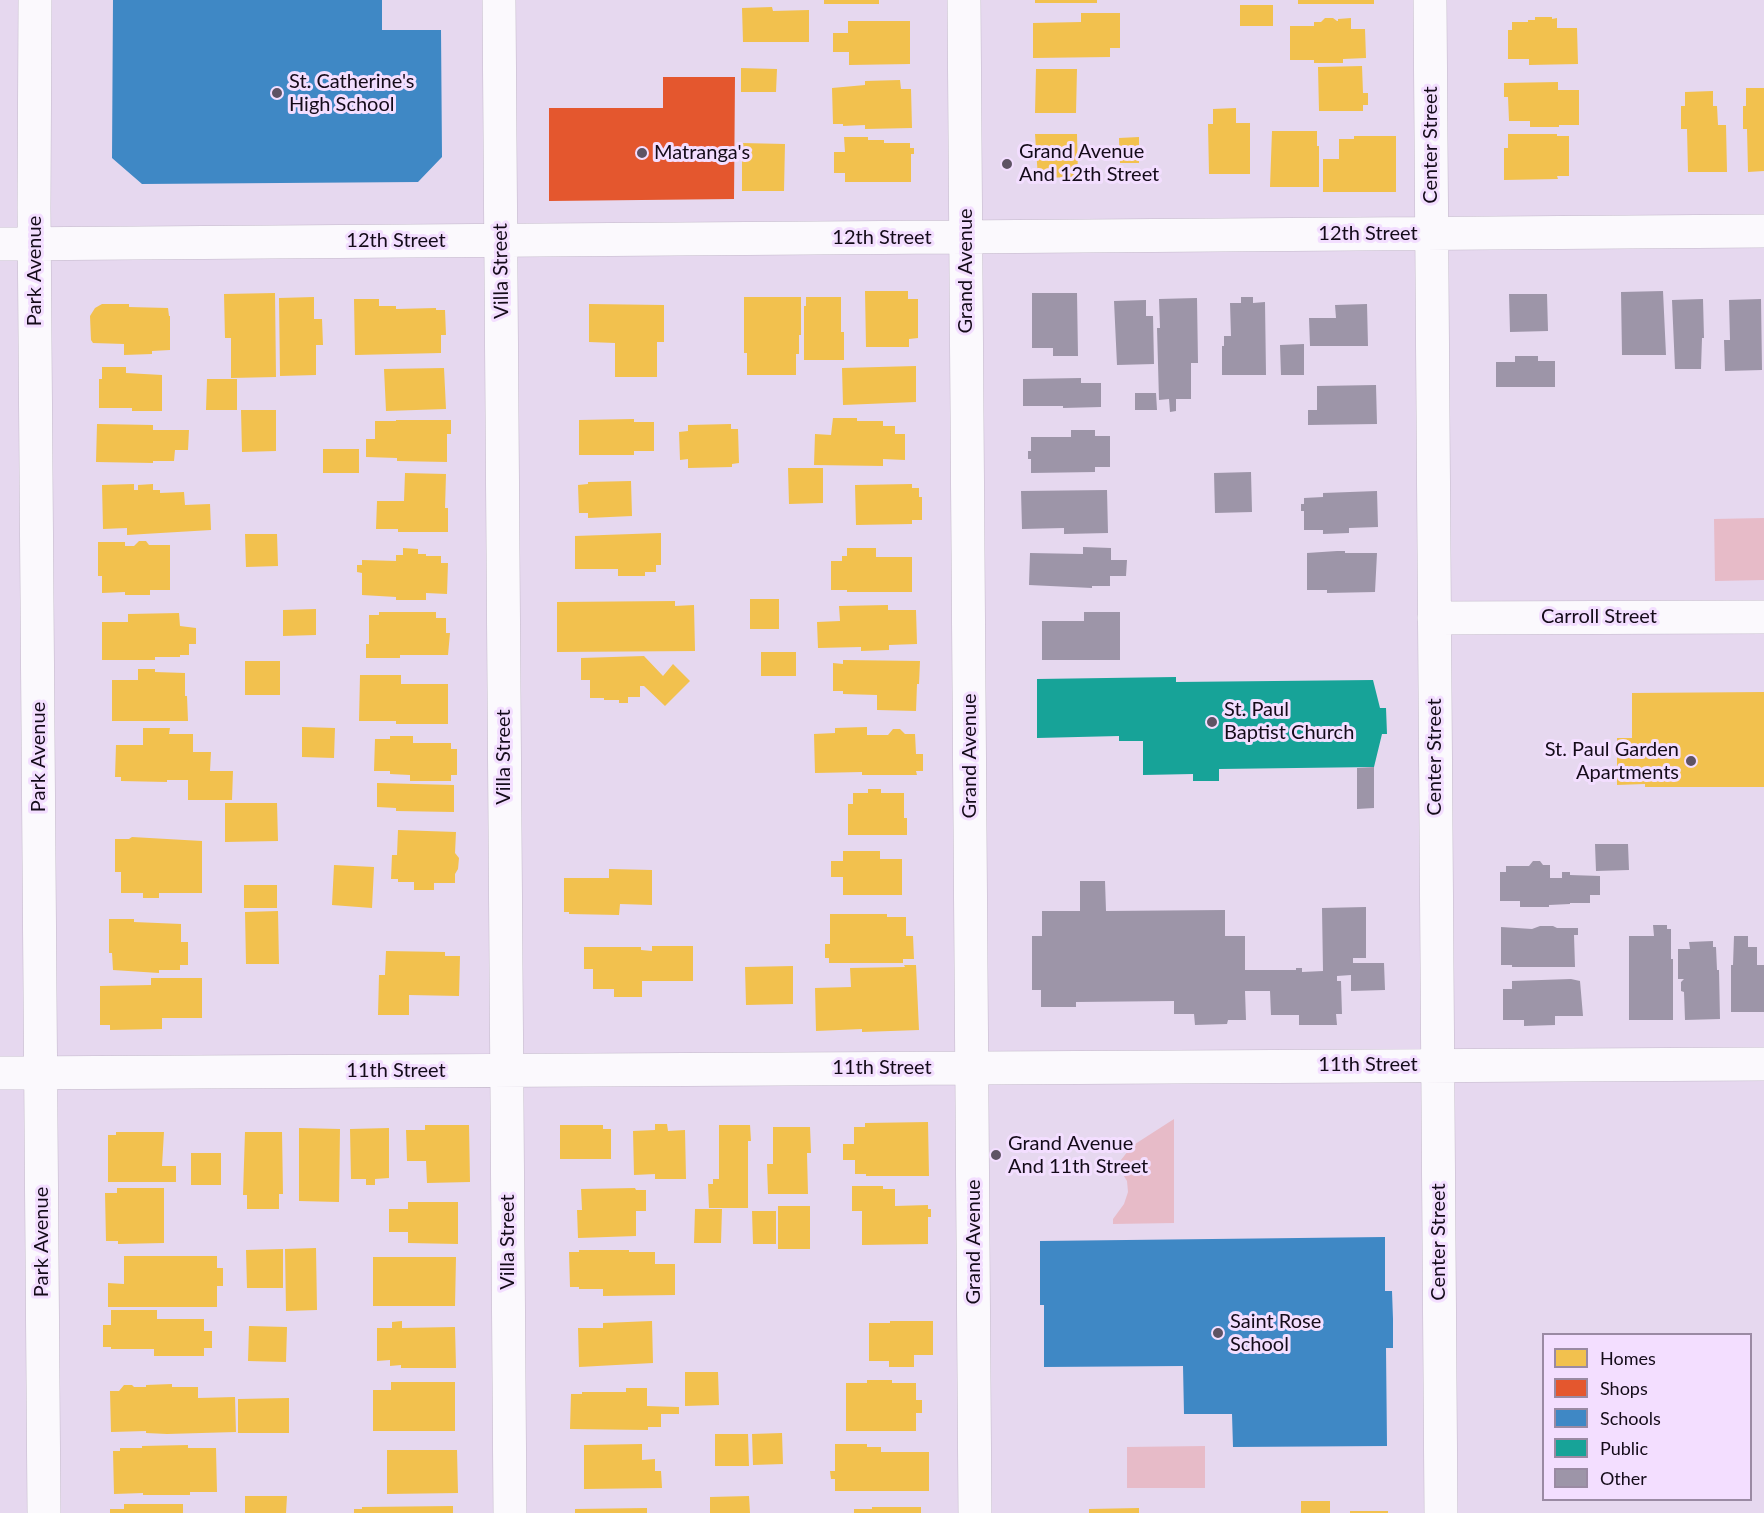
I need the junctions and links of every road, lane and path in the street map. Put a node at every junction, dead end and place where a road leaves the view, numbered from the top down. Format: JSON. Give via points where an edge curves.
{"nodes":[{"id":1,"x":35,"y":0,"type":"edge"},
{"id":2,"x":499,"y":0,"type":"edge"},
{"id":3,"x":964,"y":0,"type":"edge"},
{"id":4,"x":1430,"y":0,"type":"edge"},
{"id":5,"x":1764,"y":231,"type":"edge"},
{"id":6,"x":1432,"y":234,"type":"junction"},
{"id":7,"x":966,"y":237,"type":"junction"},
{"id":8,"x":500,"y":241,"type":"junction"},
{"id":9,"x":0,"y":244,"type":"edge"},
{"id":10,"x":35,"y":244,"type":"junction"},
{"id":11,"x":1764,"y":617,"type":"edge"},
{"id":12,"x":1434,"y":618,"type":"junction"},
{"id":13,"x":1764,"y":1064,"type":"edge"},
{"id":14,"x":1438,"y":1065,"type":"junction"},
{"id":15,"x":972,"y":1067,"type":"junction"},
{"id":16,"x":507,"y":1070,"type":"junction"},
{"id":17,"x":41,"y":1072,"type":"junction"},
{"id":18,"x":0,"y":1073,"type":"edge"},
{"id":19,"x":44,"y":1513,"type":"edge"},
{"id":20,"x":510,"y":1513,"type":"edge"},
{"id":21,"x":975,"y":1513,"type":"edge"},
{"id":22,"x":1441,"y":1513,"type":"edge"}],
"edges":[{"from":1,"to":10,"type":"street","name":"Park Avenue"},
{"from":2,"to":8,"type":"street","name":"Villa Street"},
{"from":3,"to":7,"type":"street","name":"Grand Avenue"},
{"from":4,"to":6,"type":"street","name":"Center Street"},
{"from":5,"to":6,"type":"street","name":"12th Street"},
{"from":6,"to":7,"type":"street","name":"12th Street"},
{"from":6,"to":12,"type":"street","name":"Center Street"},
{"from":7,"to":8,"type":"street","name":"12th Street"},
{"from":7,"to":15,"type":"street","name":"Grand Avenue"},
{"from":8,"to":10,"type":"street","name":"12th Street"},
{"from":8,"to":16,"type":"street","name":"Villa Street"},
{"from":9,"to":10,"type":"street","name":"12th Street"},
{"from":10,"to":17,"type":"street","name":"Park Avenue"},
{"from":11,"to":12,"type":"street","name":"Carroll Street"},
{"from":12,"to":14,"type":"street","name":"Center Street"},
{"from":13,"to":14,"type":"street","name":"11th Street"},
{"from":14,"to":15,"type":"street","name":"11th Street"},
{"from":14,"to":22,"type":"street","name":"Center Street"},
{"from":15,"to":16,"type":"street","name":"11th Street"},
{"from":15,"to":21,"type":"street","name":"Grand Avenue"},
{"from":16,"to":17,"type":"street","name":"11th Street"},
{"from":16,"to":20,"type":"street","name":"Villa Street"},
{"from":17,"to":18,"type":"street","name":"11th Street"},
{"from":17,"to":19,"type":"street","name":"Park Avenue"}]}
